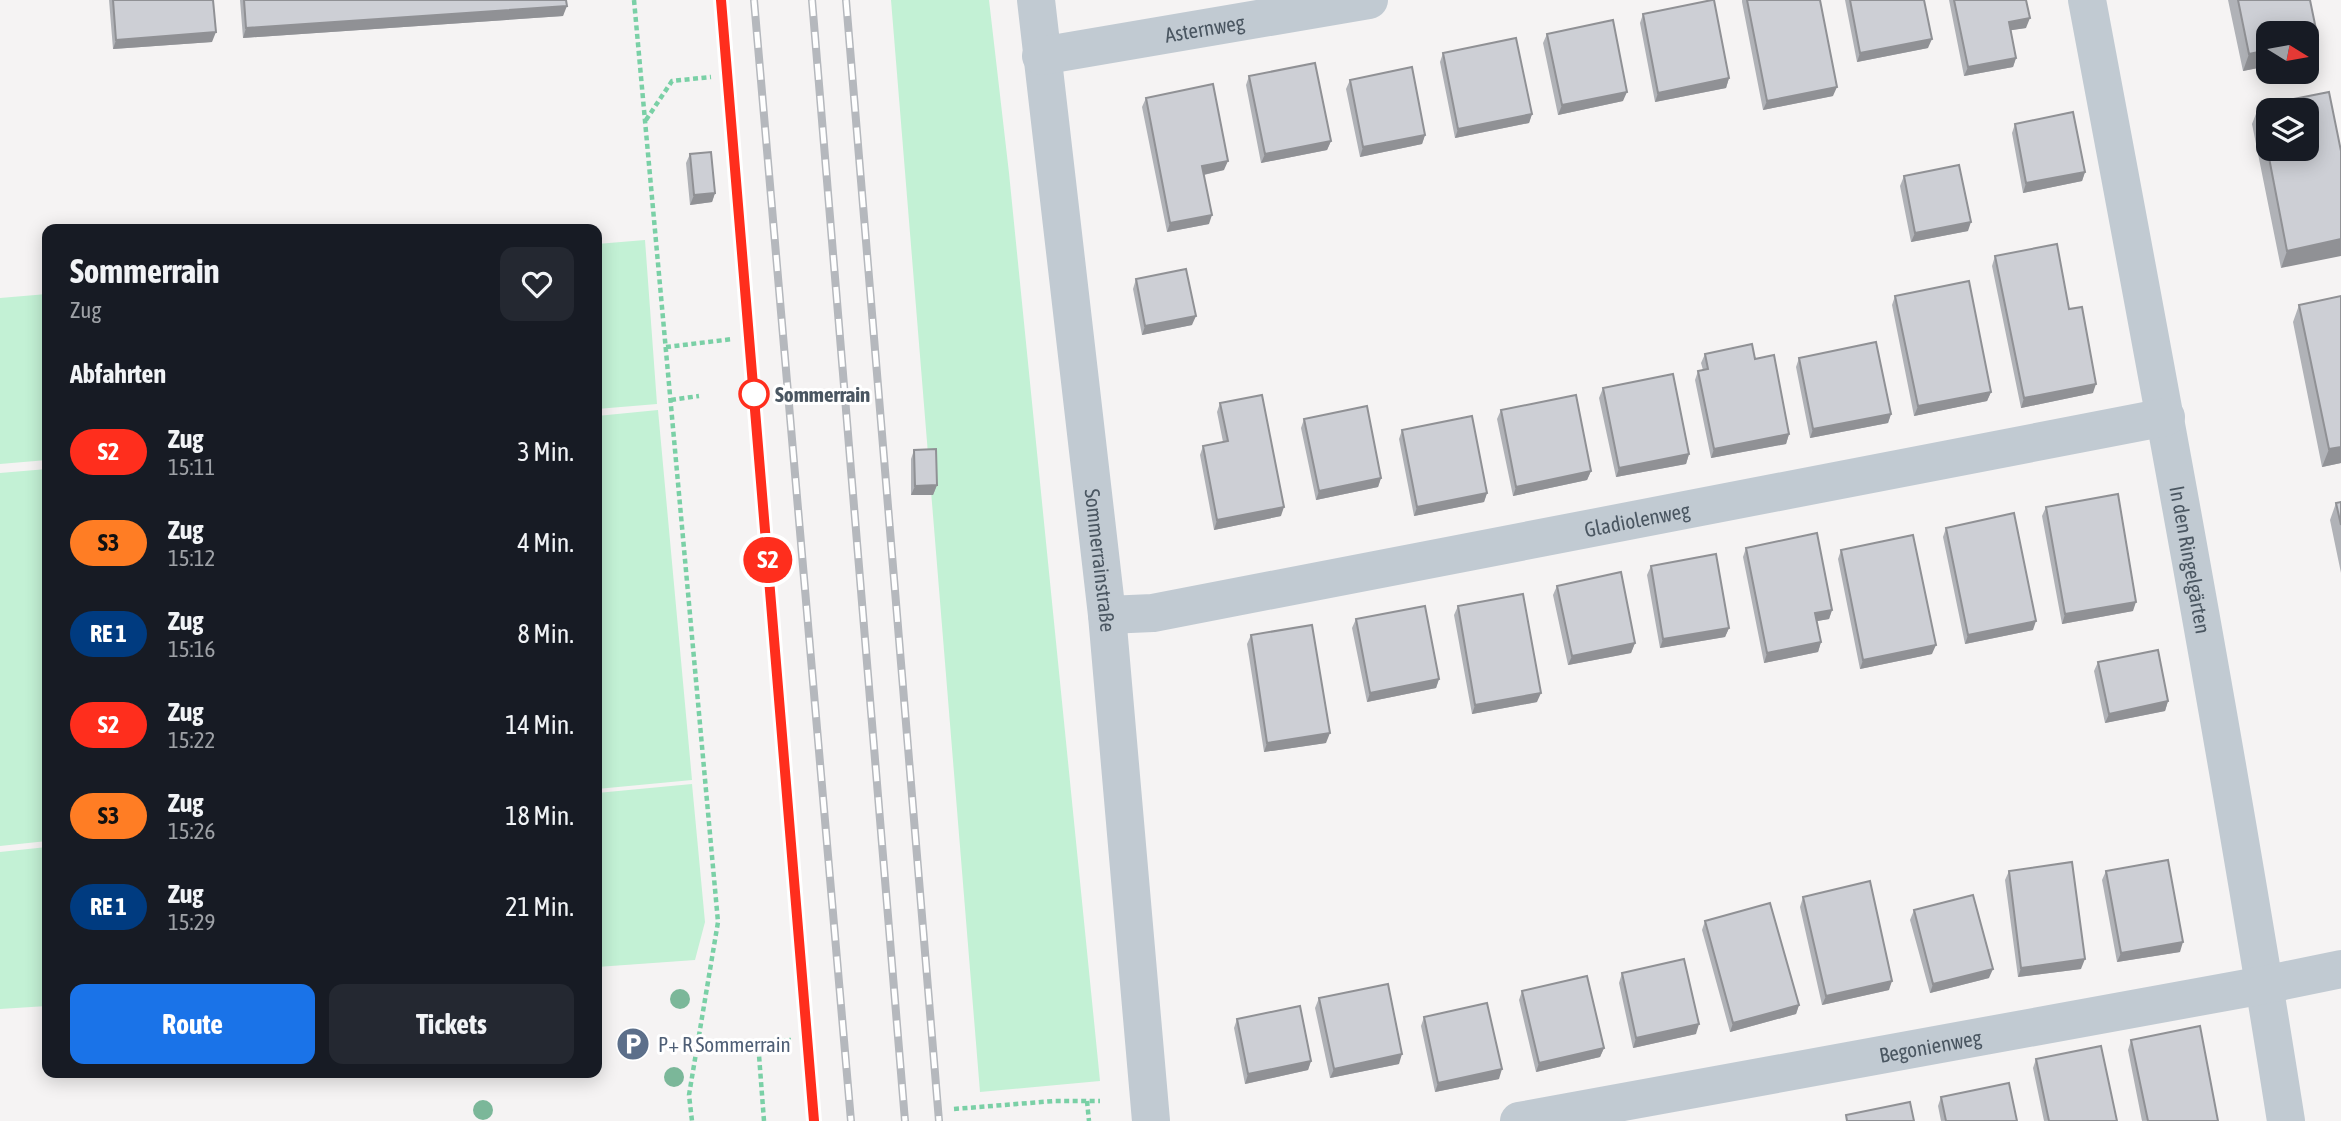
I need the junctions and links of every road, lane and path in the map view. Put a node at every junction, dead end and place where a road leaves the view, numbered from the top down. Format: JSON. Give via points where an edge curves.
{"nodes":[{"id":1,"x":634,"y":0,"type":"edge"},
{"id":2,"x":1036,"y":0,"type":"edge"},
{"id":3,"x":1369,"y":0,"type":"edge"},
{"id":4,"x":2087,"y":0,"type":"edge"},
{"id":5,"x":1041,"y":56,"type":"junction"},
{"id":6,"x":711,"y":77,"type":"dead end"},
{"id":7,"x":645,"y":121,"type":"junction"},
{"id":8,"x":733,"y":339,"type":"dead end"},
{"id":9,"x":666,"y":347,"type":"junction"},
{"id":10,"x":699,"y":396,"type":"dead end"},
{"id":11,"x":671,"y":400,"type":"junction"},
{"id":12,"x":2166,"y":417,"type":"junction"},
{"id":13,"x":1107,"y":615,"type":"junction"},
{"id":14,"x":2341,"y":969,"type":"edge"},
{"id":15,"x":2264,"y":985,"type":"junction"},
{"id":16,"x":790,"y":1040,"type":"dead end"},
{"id":17,"x":1054,"y":1101,"type":"dead end"},
{"id":18,"x":1087,"y":1101,"type":"dead end"},
{"id":19,"x":954,"y":1109,"type":"dead end"},
{"id":20,"x":692,"y":1121,"type":"edge"},
{"id":21,"x":764,"y":1121,"type":"edge"},
{"id":22,"x":1089,"y":1121,"type":"edge"},
{"id":23,"x":1152,"y":1121,"type":"edge"},
{"id":24,"x":1519,"y":1121,"type":"edge"},
{"id":25,"x":2286,"y":1121,"type":"edge"}],
"edges":[{"from":1,"to":7,"type":"path"},
{"from":2,"to":5,"type":"street","name":"Sommerrainstraße"},
{"from":3,"to":5,"type":"street","name":"Asternweg"},
{"from":4,"to":12,"type":"street","name":"In den Ringelgärten"},
{"from":5,"to":13,"type":"street","name":"Sommerrainstraße"},
{"from":6,"to":7,"type":"path","via":[[672,81]]},
{"from":7,"to":9,"type":"path"},
{"from":8,"to":9,"type":"path"},
{"from":9,"to":11,"type":"path"},
{"from":10,"to":11,"type":"path"},
{"from":11,"to":20,"type":"path","via":[[718,922],[689,1095]]},
{"from":12,"to":13,"type":"street","name":"Gladiolenweg","via":[[1153,613]]},
{"from":12,"to":15,"type":"street","name":"In den Ringelgärten"},
{"from":13,"to":23,"type":"street","name":"Sommerrainstraße"},
{"from":14,"to":15,"type":"street","name":"Begonienweg"},
{"from":15,"to":24,"type":"street","name":"Begonienweg"},
{"from":15,"to":25,"type":"street","name":"In den Ringelgärten"},
{"from":16,"to":21,"type":"path","via":[[758,1042]]},
{"from":17,"to":19,"type":"path"},
{"from":18,"to":22,"type":"path"}]}
